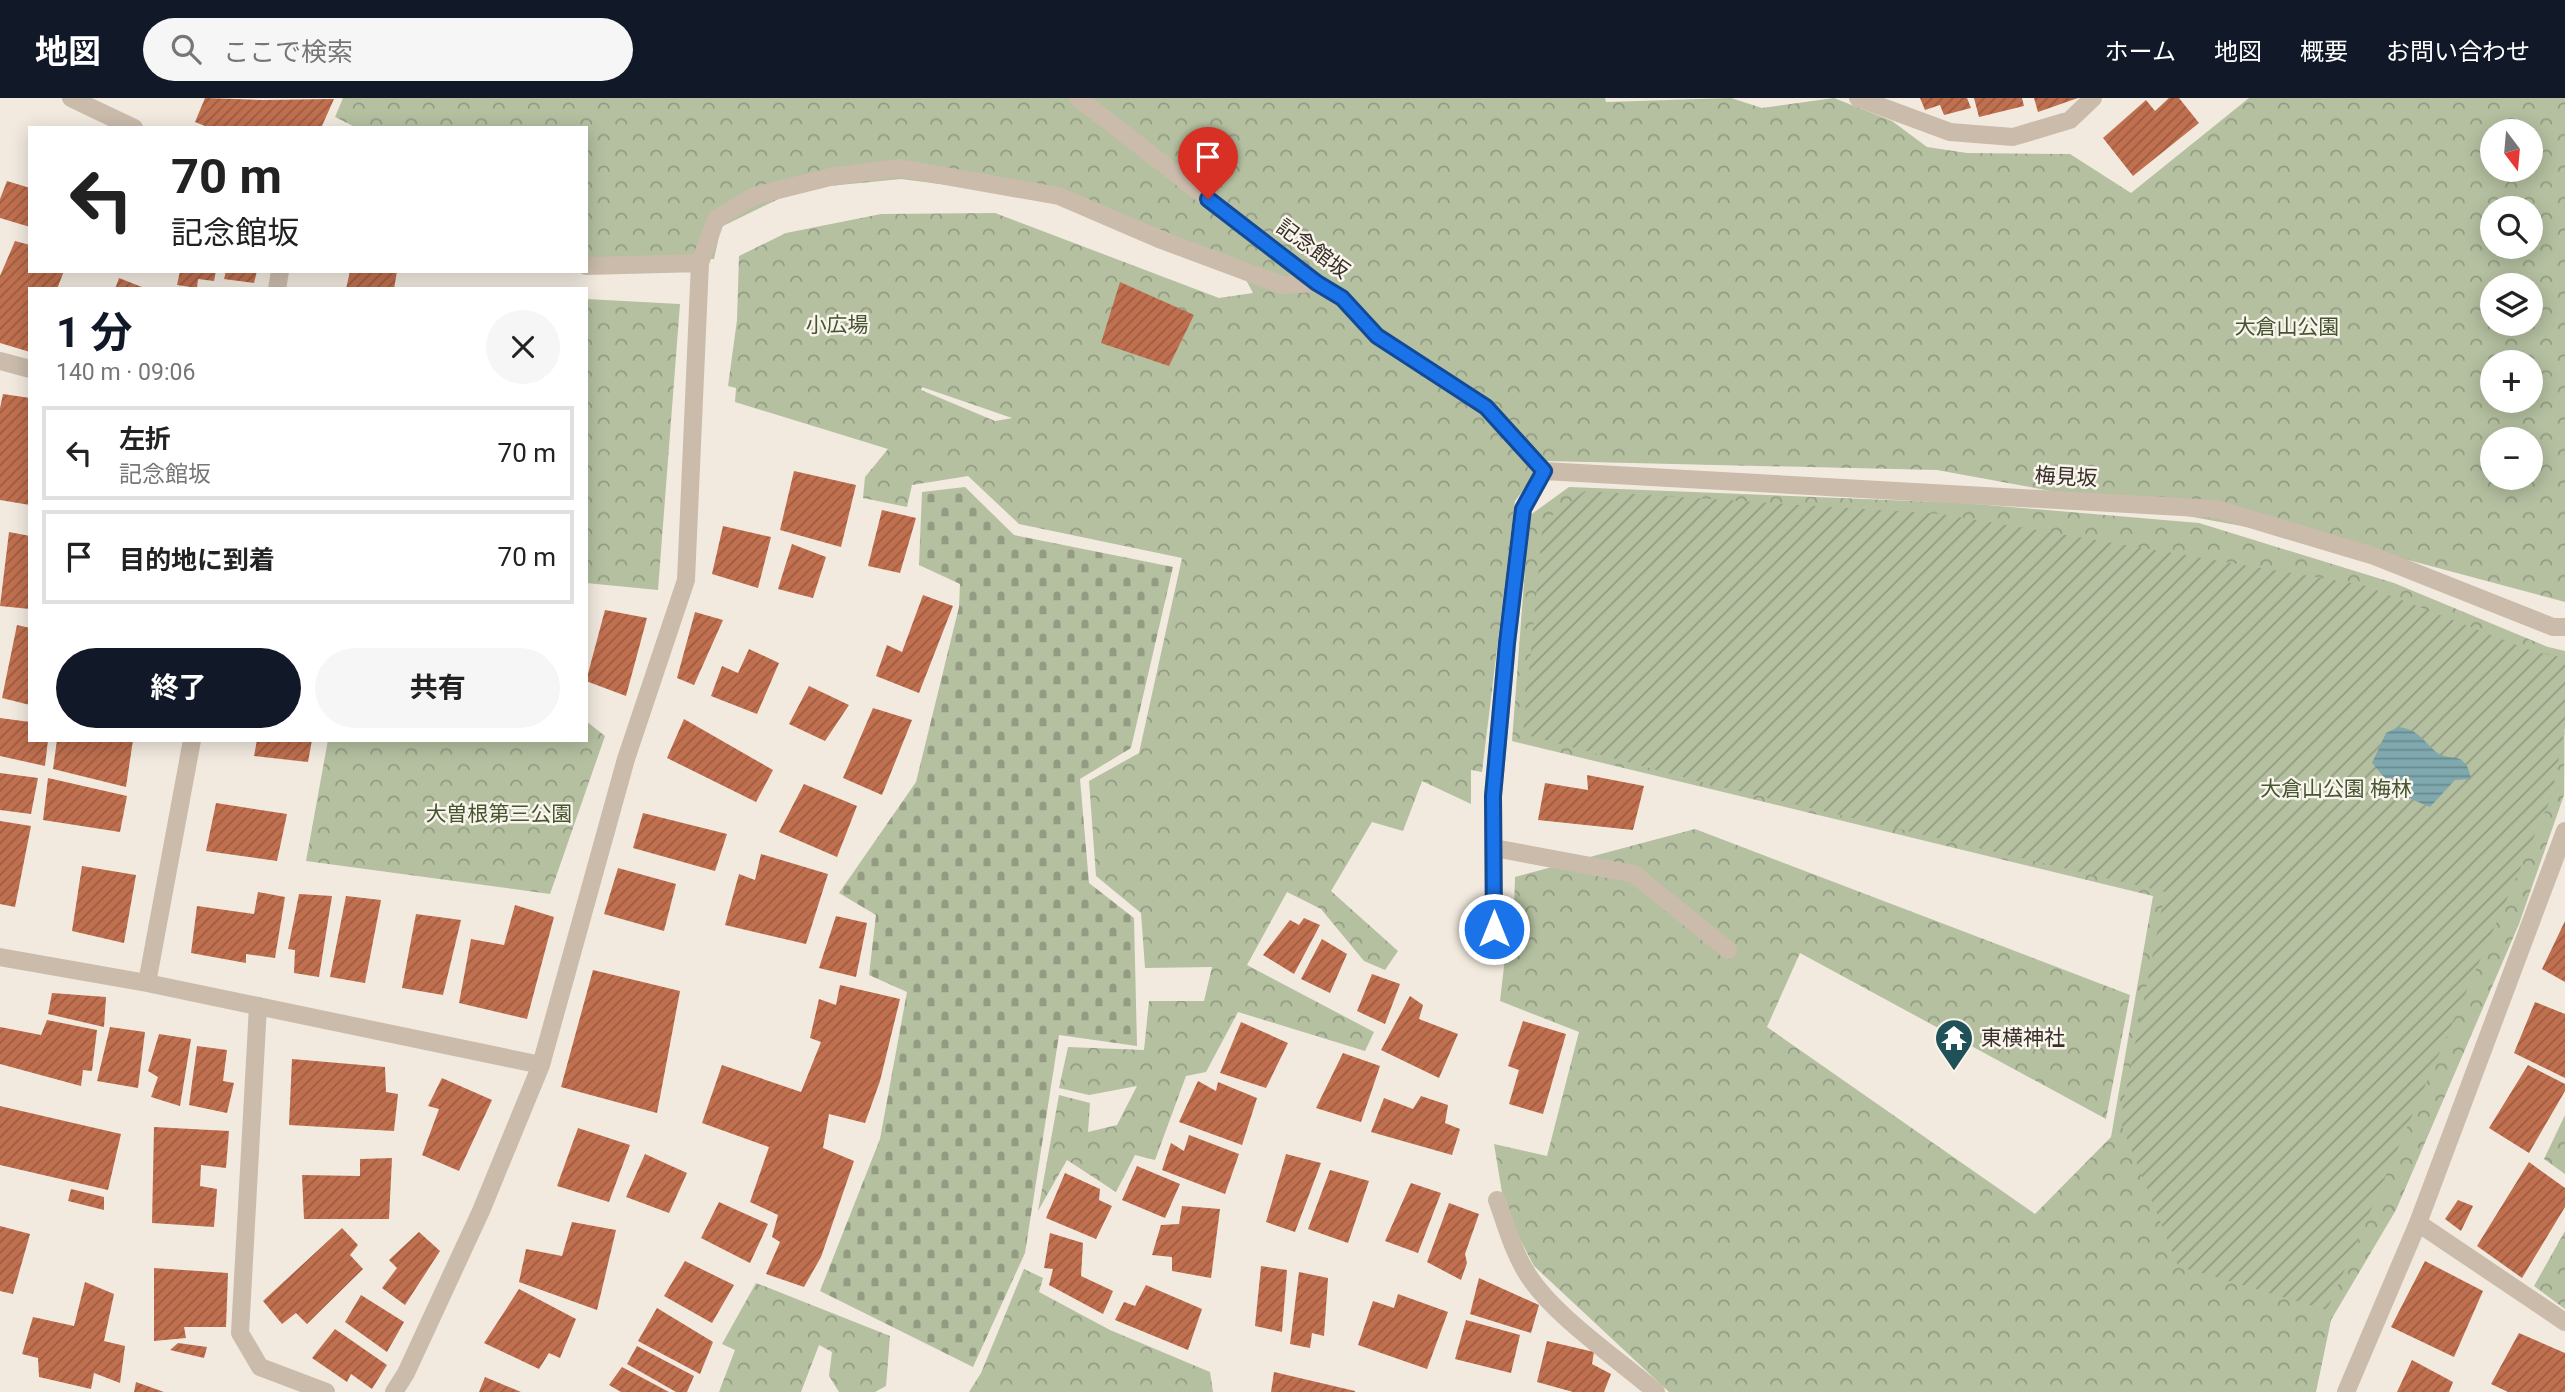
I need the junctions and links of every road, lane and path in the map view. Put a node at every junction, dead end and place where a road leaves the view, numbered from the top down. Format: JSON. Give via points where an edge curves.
{"nodes":[{"id":1,"x":71,"y":98,"type":"edge"},
{"id":2,"x":1078,"y":98,"type":"edge"},
{"id":3,"x":1858,"y":98,"type":"edge"},
{"id":4,"x":2093,"y":98,"type":"edge"},
{"id":5,"x":130,"y":126,"type":"edge"},
{"id":6,"x":700,"y":263,"type":"junction"},
{"id":7,"x":588,"y":266,"type":"edge"},
{"id":8,"x":1317,"y":283,"type":"junction"},
{"id":9,"x":0,"y":361,"type":"edge"},
{"id":10,"x":28,"y":368,"type":"edge"},
{"id":11,"x":1544,"y":471,"type":"junction"},
{"id":12,"x":2565,"y":628,"type":"edge"},
{"id":13,"x":192,"y":742,"type":"edge"},
{"id":14,"x":2565,"y":831,"type":"edge"},
{"id":15,"x":1494,"y":848,"type":"junction"},
{"id":16,"x":1494,"y":929,"type":"dead end"},
{"id":17,"x":1728,"y":950,"type":"dead end"},
{"id":18,"x":0,"y":957,"type":"edge"},
{"id":19,"x":146,"y":983,"type":"junction"},
{"id":20,"x":258,"y":1006,"type":"junction"},
{"id":21,"x":541,"y":1065,"type":"junction"},
{"id":22,"x":1497,"y":1200,"type":"dead end"},
{"id":23,"x":2418,"y":1223,"type":"junction"},
{"id":24,"x":2565,"y":1322,"type":"edge"},
{"id":25,"x":326,"y":1392,"type":"edge"},
{"id":26,"x":394,"y":1392,"type":"edge"},
{"id":27,"x":1656,"y":1392,"type":"edge"},
{"id":28,"x":2346,"y":1392,"type":"edge"}],
"edges":[{"from":1,"to":5,"type":"street"},
{"from":2,"to":8,"type":"street","name":"記念館坂"},
{"from":3,"to":4,"type":"street","via":[[1950,131],[2013,137],[2070,120]]},
{"from":6,"to":7,"type":"street"},
{"from":6,"to":8,"type":"street","via":[[716,219],[754,196],[834,176],[900,167],[1059,196],[1282,285]]},
{"from":6,"to":21,"type":"street","via":[[686,580],[626,759]]},
{"from":8,"to":11,"type":"street","name":"記念館坂","via":[[1342,298],[1377,336],[1486,407]]},
{"from":9,"to":10,"type":"street"},
{"from":11,"to":12,"type":"street","name":"梅見坂","via":[[2217,509],[2374,556]]},
{"from":11,"to":15,"type":"street","via":[[1523,509],[1502,682],[1493,796]]},
{"from":13,"to":19,"type":"street"},
{"from":14,"to":23,"type":"street"},
{"from":15,"to":16,"type":"street"},
{"from":15,"to":17,"type":"street","via":[[1634,874]]},
{"from":18,"to":19,"type":"street"},
{"from":19,"to":20,"type":"street"},
{"from":20,"to":21,"type":"street"},
{"from":20,"to":25,"type":"street","via":[[240,1333],[260,1367]]},
{"from":21,"to":26,"type":"street","via":[[481,1211]]},
{"from":22,"to":27,"type":"street","via":[[1529,1276],[1560,1310]]},
{"from":23,"to":24,"type":"street"},
{"from":23,"to":28,"type":"street"}]}
